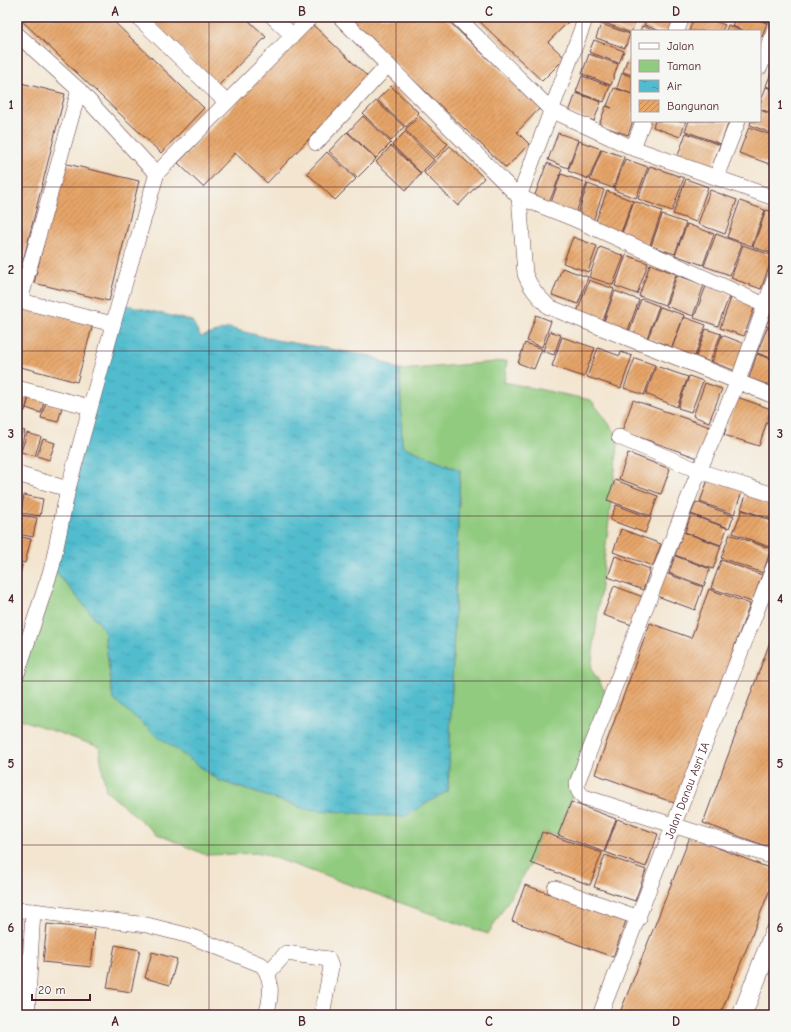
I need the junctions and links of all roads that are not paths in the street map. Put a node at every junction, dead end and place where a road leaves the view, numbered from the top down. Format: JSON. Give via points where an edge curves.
{"nodes":[{"id":1,"x":138,"y":17,"type":"edge"},
{"id":2,"x":273,"y":17,"type":"edge"},
{"id":3,"x":311,"y":17,"type":"edge"},
{"id":4,"x":340,"y":17,"type":"edge"},
{"id":5,"x":457,"y":17,"type":"edge"},
{"id":6,"x":586,"y":17,"type":"edge"},
{"id":7,"x":682,"y":17,"type":"edge"},
{"id":8,"x":677,"y":30,"type":"edge"},
{"id":9,"x":774,"y":32,"type":"edge"},
{"id":10,"x":17,"y":34,"type":"edge"},
{"id":11,"x":292,"y":35,"type":"junction"},
{"id":12,"x":761,"y":64,"type":"edge"},
{"id":13,"x":388,"y":65,"type":"junction"},
{"id":14,"x":79,"y":90,"type":"junction"},
{"id":15,"x":226,"y":102,"type":"junction"},
{"id":16,"x":550,"y":110,"type":"junction"},
{"id":17,"x":643,"y":122,"type":"edge"},
{"id":18,"x":738,"y":122,"type":"edge"},
{"id":19,"x":316,"y":143,"type":"dead end"},
{"id":20,"x":633,"y":148,"type":"junction"},
{"id":21,"x":157,"y":173,"type":"junction"},
{"id":22,"x":716,"y":177,"type":"junction"},
{"id":23,"x":519,"y":197,"type":"junction"},
{"id":24,"x":774,"y":198,"type":"edge"},
{"id":25,"x":774,"y":280,"type":"edge"},
{"id":26,"x":19,"y":301,"type":"edge"},
{"id":27,"x":765,"y":305,"type":"junction"},
{"id":28,"x":113,"y":324,"type":"junction"},
{"id":29,"x":738,"y":381,"type":"junction"},
{"id":30,"x":17,"y":388,"type":"edge"},
{"id":31,"x":774,"y":396,"type":"edge"},
{"id":32,"x":90,"y":407,"type":"junction"},
{"id":33,"x":620,"y":437,"type":"dead end"},
{"id":34,"x":699,"y":471,"type":"junction"},
{"id":35,"x":17,"y":474,"type":"edge"},
{"id":36,"x":68,"y":489,"type":"junction"},
{"id":37,"x":774,"y":495,"type":"edge"},
{"id":38,"x":774,"y":566,"type":"edge"},
{"id":39,"x":17,"y":674,"type":"edge"},
{"id":40,"x":674,"y":825,"type":"junction"},
{"id":41,"x":774,"y":857,"type":"edge"},
{"id":42,"x":555,"y":888,"type":"dead end"},
{"id":43,"x":17,"y":910,"type":"edge"},
{"id":44,"x":33,"y":911,"type":"junction"},
{"id":45,"x":639,"y":918,"type":"junction"},
{"id":46,"x":774,"y":933,"type":"edge"},
{"id":47,"x":268,"y":973,"type":"junction"},
{"id":48,"x":27,"y":1015,"type":"edge"},
{"id":49,"x":266,"y":1015,"type":"edge"},
{"id":50,"x":322,"y":1015,"type":"edge"},
{"id":51,"x":600,"y":1015,"type":"edge"},
{"id":52,"x":742,"y":1015,"type":"edge"}],
"edges":[{"from":1,"to":15,"type":"street"},
{"from":2,"to":11,"type":"street"},
{"from":3,"to":11,"type":"street"},
{"from":4,"to":13,"type":"street"},
{"from":5,"to":16,"type":"street"},
{"from":6,"to":16,"type":"street"},
{"from":7,"to":8,"type":"street"},
{"from":9,"to":12,"type":"street"},
{"from":10,"to":14,"type":"street"},
{"from":11,"to":15,"type":"street"},
{"from":13,"to":19,"type":"street"},
{"from":13,"to":23,"type":"street"},
{"from":14,"to":21,"type":"street"},
{"from":14,"to":26,"type":"street"},
{"from":15,"to":21,"type":"street"},
{"from":16,"to":20,"type":"street"},
{"from":16,"to":23,"type":"street"},
{"from":17,"to":20,"type":"street"},
{"from":18,"to":22,"type":"street"},
{"from":20,"to":22,"type":"street"},
{"from":21,"to":28,"type":"street"},
{"from":22,"to":24,"type":"street"},
{"from":23,"to":27,"type":"street","via":[[572,218]]},
{"from":23,"to":29,"type":"street","via":[[525,274],[533,291],[548,307]]},
{"from":25,"to":27,"type":"street"},
{"from":26,"to":28,"type":"street"},
{"from":27,"to":29,"type":"street"},
{"from":28,"to":32,"type":"street"},
{"from":29,"to":31,"type":"street"},
{"from":29,"to":34,"type":"street"},
{"from":30,"to":32,"type":"street"},
{"from":32,"to":36,"type":"street"},
{"from":33,"to":34,"type":"street"},
{"from":34,"to":37,"type":"street"},
{"from":34,"to":40,"type":"street","via":[[577,783],[579,793],[584,797]]},
{"from":35,"to":36,"type":"street"},
{"from":36,"to":39,"type":"street","via":[[52,567]]},
{"from":38,"to":40,"type":"street","name":"Jalan Danau Asri IA"},
{"from":40,"to":41,"type":"street"},
{"from":40,"to":45,"type":"street","name":"Jalan Danau Asri IA"},
{"from":42,"to":45,"type":"street"},
{"from":43,"to":44,"type":"street"},
{"from":44,"to":47,"type":"street","via":[[147,925],[190,936],[262,965]]},
{"from":44,"to":48,"type":"street"},
{"from":45,"to":51,"type":"street","name":"Jalan Danau Asri IA"},
{"from":46,"to":52,"type":"street"},
{"from":47,"to":49,"type":"street","via":[[270,995]]},
{"from":47,"to":50,"type":"street","via":[[286,953],[328,959],[331,967]]}]}
